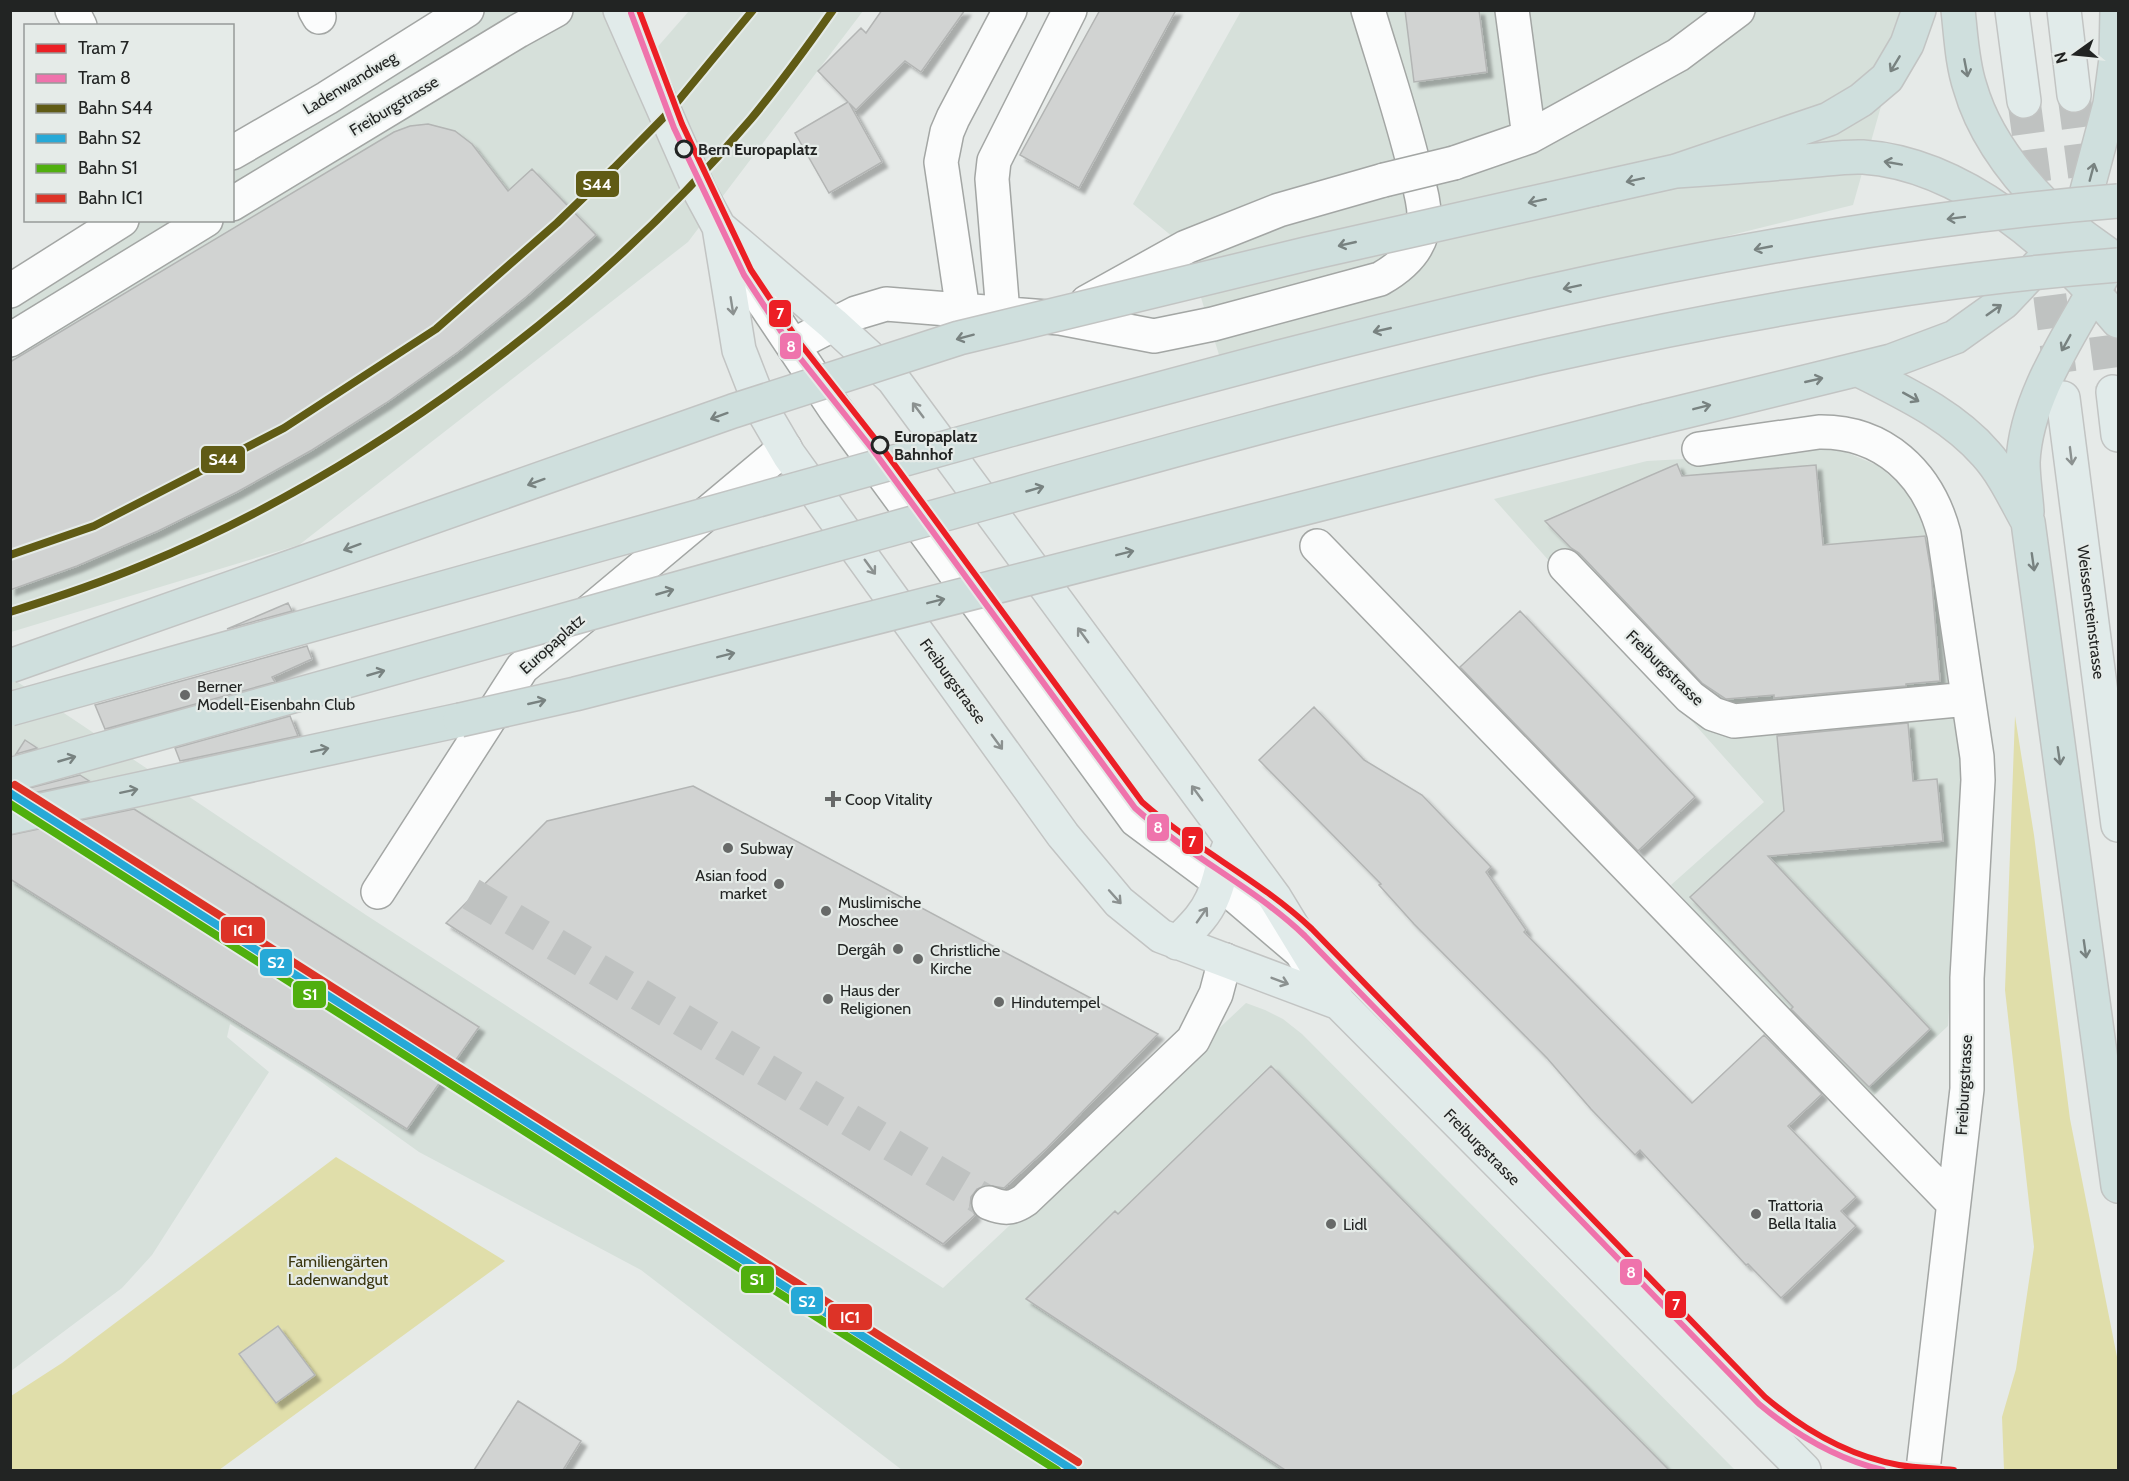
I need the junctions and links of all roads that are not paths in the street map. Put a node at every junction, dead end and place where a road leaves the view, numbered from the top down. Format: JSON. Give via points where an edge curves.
{"nodes":[{"id":1,"x":72,"y":10,"type":"edge"},
{"id":2,"x":467,"y":10,"type":"edge"},
{"id":3,"x":556,"y":10,"type":"edge"},
{"id":4,"x":620,"y":10,"type":"edge"},
{"id":5,"x":1010,"y":10,"type":"edge"},
{"id":6,"x":1070,"y":10,"type":"edge"},
{"id":7,"x":1368,"y":10,"type":"edge"},
{"id":8,"x":1512,"y":10,"type":"edge"},
{"id":9,"x":1738,"y":10,"type":"edge"},
{"id":10,"x":1918,"y":10,"type":"edge"},
{"id":11,"x":1958,"y":10,"type":"edge"},
{"id":12,"x":2012,"y":10,"type":"edge"},
{"id":13,"x":2064,"y":10,"type":"edge"},
{"id":14,"x":2117,"y":10,"type":"edge"},
{"id":15,"x":79,"y":24,"type":"edge"},
{"id":16,"x":2074,"y":95,"type":"tunnel mouth"},
{"id":17,"x":2024,"y":101,"type":"tunnel mouth"},
{"id":18,"x":1529,"y":137,"type":"junction"},
{"id":19,"x":234,"y":152,"type":"edge"},
{"id":20,"x":1676,"y":171,"type":"junction"},
{"id":21,"x":2118,"y":201,"type":"edge"},
{"id":22,"x":234,"y":203,"type":"edge"},
{"id":23,"x":713,"y":215,"type":"junction"},
{"id":24,"x":120,"y":222,"type":"edge"},
{"id":25,"x":203,"y":222,"type":"edge"},
{"id":26,"x":2061,"y":238,"type":"junction"},
{"id":27,"x":2117,"y":257,"type":"edge"},
{"id":28,"x":10,"y":291,"type":"edge"},
{"id":29,"x":2094,"y":292,"type":"junction"},
{"id":30,"x":963,"y":310,"type":"junction"},
{"id":31,"x":1003,"y":313,"type":"junction"},
{"id":32,"x":1060,"y":318,"type":"junction"},
{"id":33,"x":2118,"y":321,"type":"edge"},
{"id":34,"x":833,"y":324,"type":"junction"},
{"id":35,"x":10,"y":340,"type":"edge"},
{"id":36,"x":793,"y":345,"type":"junction"},
{"id":37,"x":1859,"y":370,"type":"junction"},
{"id":38,"x":2113,"y":392,"type":"dead end"},
{"id":39,"x":2063,"y":398,"type":"tunnel mouth"},
{"id":40,"x":2118,"y":435,"type":"edge"},
{"id":41,"x":785,"y":448,"type":"junction"},
{"id":42,"x":1699,"y":450,"type":"dead end"},
{"id":43,"x":2028,"y":522,"type":"junction"},
{"id":44,"x":1317,"y":546,"type":"dead end"},
{"id":45,"x":1565,"y":566,"type":"dead end"},
{"id":46,"x":10,"y":666,"type":"edge"},
{"id":47,"x":1968,"y":699,"type":"junction"},
{"id":48,"x":10,"y":709,"type":"edge"},
{"id":49,"x":10,"y":775,"type":"edge"},
{"id":50,"x":10,"y":817,"type":"edge"},
{"id":51,"x":2118,"y":825,"type":"edge"},
{"id":52,"x":1232,"y":840,"type":"junction"},
{"id":53,"x":1218,"y":881,"type":"junction"},
{"id":54,"x":378,"y":892,"type":"dead end"},
{"id":55,"x":1177,"y":943,"type":"junction"},
{"id":56,"x":1225,"y":960,"type":"junction"},
{"id":57,"x":1338,"y":1003,"type":"junction"},
{"id":58,"x":2118,"y":1186,"type":"edge"},
{"id":59,"x":989,"y":1203,"type":"tunnel mouth"},
{"id":60,"x":1953,"y":1203,"type":"junction"},
{"id":61,"x":1804,"y":1470,"type":"edge"},
{"id":62,"x":1923,"y":1470,"type":"edge"}],
"edges":[{"from":1,"to":15,"type":"street"},
{"from":2,"to":19,"type":"street","name":"Ladenwandweg"},
{"from":3,"to":22,"type":"street","name":"Freiburgstrasse"},
{"from":4,"to":23,"type":"main road","name":"Freiburgstrasse"},
{"from":5,"to":30,"type":"street","via":[[953,118],[941,162]]},
{"from":6,"to":31,"type":"street","via":[[994,161],[992,179]]},
{"from":7,"to":32,"type":"street","via":[[1422,201],[1424,220],[1419,239],[1411,256],[1397,270],[1380,279],[1214,324],[1154,336]]},
{"from":8,"to":18,"type":"street"},
{"from":9,"to":18,"type":"street","via":[[1678,55]]},
{"from":10,"to":20,"type":"highway","one_way":true,"via":[[1907,44],[1887,78],[1861,100],[1829,119]]},
{"from":11,"to":26,"type":"highway","one_way":true,"via":[[1969,86],[1978,112],[2013,169],[2050,210]]},
{"from":12,"to":17,"type":"main road"},
{"from":13,"to":16,"type":"main road"},
{"from":26,"to":14,"type":"highway","one_way":true,"via":[[2084,202],[2110,104]]},
{"from":18,"to":32,"type":"street","bridge":true,"via":[[1454,163],[1279,210],[1186,247]]},
{"from":26,"to":20,"type":"highway","one_way":true,"via":[[1980,195],[1913,166],[1863,157]]},
{"from":20,"to":46,"type":"highway","one_way":true,"bridge":true,"via":[[1317,251],[959,338],[733,411]]},
{"from":21,"to":48,"type":"highway","one_way":true,"bridge":true,"via":[[1926,222],[1798,242],[1568,287],[1358,336]]},
{"from":23,"to":34,"type":"main road","name":"Freiburgstrasse"},
{"from":23,"to":36,"type":"street","name":"Freiburgstrasse","via":[[740,267]]},
{"from":23,"to":41,"type":"main road","name":"Freiburgstrasse","one_way":true,"via":[[739,350],[762,409]]},
{"from":24,"to":28,"type":"street"},
{"from":25,"to":35,"type":"street"},
{"from":26,"to":27,"type":"highway"},
{"from":26,"to":29,"type":"highway"},
{"from":37,"to":26,"type":"highway","one_way":true,"via":[[1955,337],[2004,302]]},
{"from":27,"to":29,"type":"highway"},
{"from":49,"to":27,"type":"highway","one_way":true,"bridge":true,"via":[[1107,468],[1383,395],[1688,326]]},
{"from":29,"to":33,"type":"highway"},
{"from":29,"to":43,"type":"highway","one_way":true,"via":[[2034,406],[2023,462]]},
{"from":30,"to":31,"type":"street"},
{"from":30,"to":34,"type":"street","via":[[886,304]]},
{"from":31,"to":32,"type":"street"},
{"from":34,"to":36,"type":"street"},
{"from":52,"to":34,"type":"main road","name":"Freiburgstrasse","one_way":true,"via":[[913,404],[893,379]]},
{"from":36,"to":53,"type":"street","name":"Freiburgstrasse","via":[[835,409],[1136,820]]},
{"from":37,"to":43,"type":"highway","one_way":true,"via":[[1912,397],[1965,433],[1994,464]]},
{"from":50,"to":37,"type":"highway","one_way":true,"bridge":true,"via":[[575,694]]},
{"from":38,"to":40,"type":"main road"},
{"from":39,"to":51,"type":"main road","name":"Weissensteinstrasse","one_way":true},
{"from":41,"to":54,"type":"street","name":"Europaplatz","via":[[522,668]]},
{"from":41,"to":55,"type":"main road","name":"Freiburgstrasse","one_way":true,"via":[[1063,835],[1119,902],[1161,936]]},
{"from":42,"to":47,"type":"street","name":"Freiburgstrasse","via":[[1836,432],[1867,440],[1910,468],[1934,504],[1944,534]]},
{"from":43,"to":58,"type":"highway","one_way":true},
{"from":44,"to":60,"type":"street"},
{"from":45,"to":47,"type":"street","name":"Freiburgstrasse","via":[[1690,698],[1713,714],[1734,721]]},
{"from":47,"to":60,"type":"street","name":"Freiburgstrasse","via":[[1978,780],[1967,978],[1967,1089]]},
{"from":52,"to":53,"type":"main road"},
{"from":52,"to":57,"type":"main road","name":"Freiburgstrasse","via":[[1275,898]]},
{"from":55,"to":53,"type":"main road","one_way":true,"via":[[1200,920]]},
{"from":53,"to":57,"type":"street","name":"Freiburgstrasse","via":[[1301,952],[1317,980]]},
{"from":55,"to":56,"type":"main road","name":"Freiburgstrasse"},
{"from":56,"to":57,"type":"main road","name":"Freiburgstrasse","one_way":true},
{"from":56,"to":59,"type":"street","via":[[1216,994],[1193,1040],[1025,1200],[1010,1208]]},
{"from":57,"to":61,"type":"main road","name":"Freiburgstrasse"},
{"from":60,"to":62,"type":"street","name":"Freiburgstrasse"}]}
